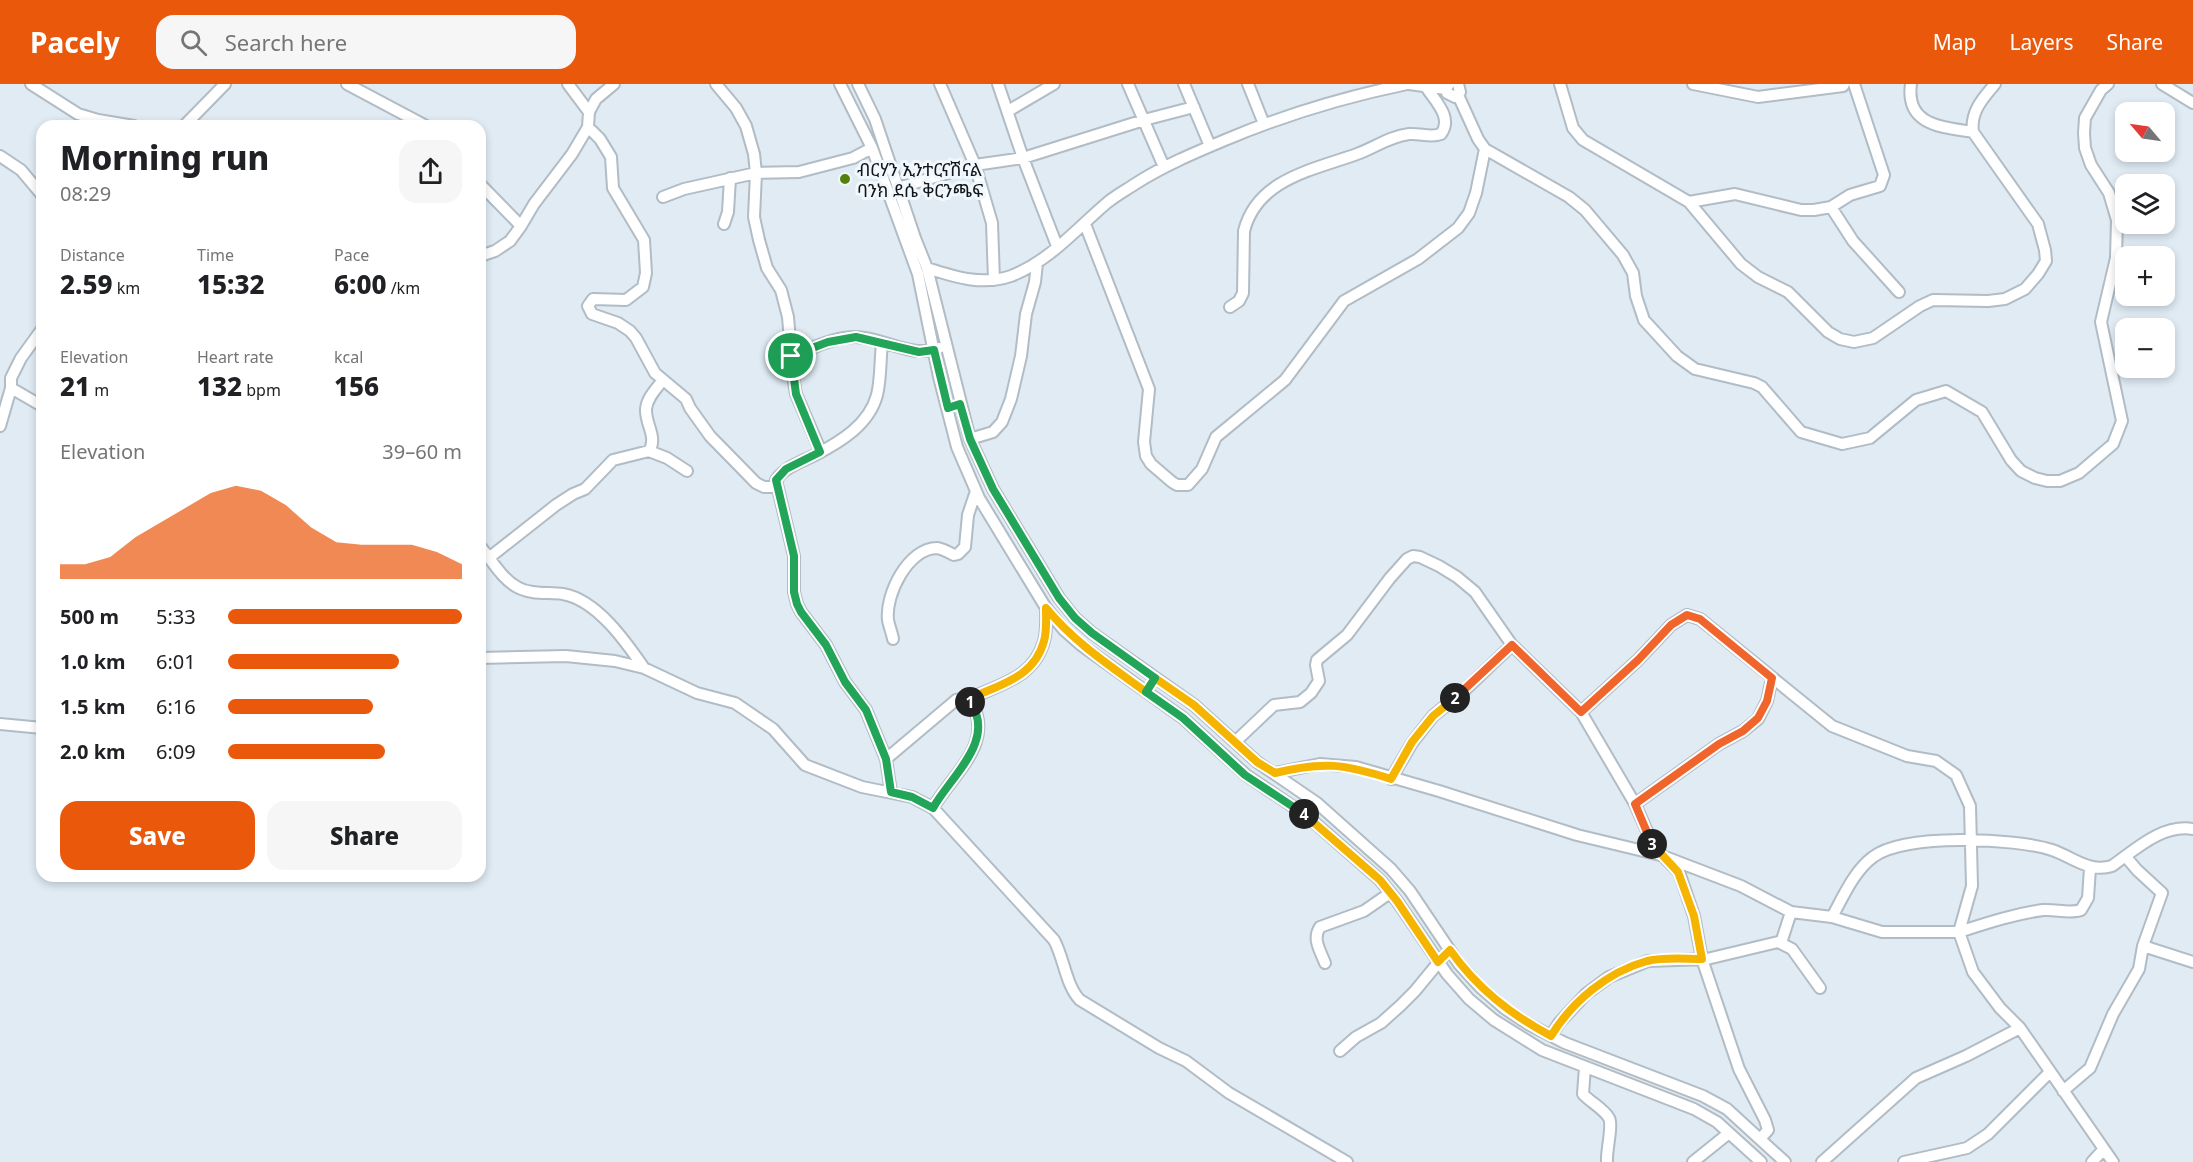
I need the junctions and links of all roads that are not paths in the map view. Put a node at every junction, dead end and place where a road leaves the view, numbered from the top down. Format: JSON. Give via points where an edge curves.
{"nodes":[{"id":1,"x":31,"y":84,"type":"edge"},
{"id":2,"x":225,"y":84,"type":"edge"},
{"id":3,"x":347,"y":84,"type":"edge"},
{"id":4,"x":568,"y":84,"type":"edge"},
{"id":5,"x":614,"y":84,"type":"edge"},
{"id":6,"x":716,"y":84,"type":"edge"},
{"id":7,"x":840,"y":84,"type":"edge"},
{"id":8,"x":940,"y":84,"type":"edge"},
{"id":9,"x":998,"y":84,"type":"edge"},
{"id":10,"x":1054,"y":84,"type":"edge"},
{"id":11,"x":1128,"y":84,"type":"edge"},
{"id":12,"x":1184,"y":84,"type":"edge"},
{"id":13,"x":1248,"y":84,"type":"edge"},
{"id":14,"x":1408,"y":84,"type":"edge"},
{"id":15,"x":1560,"y":84,"type":"edge"},
{"id":16,"x":1693,"y":84,"type":"edge"},
{"id":17,"x":1855,"y":84,"type":"edge"},
{"id":18,"x":1911,"y":84,"type":"edge"},
{"id":19,"x":1995,"y":84,"type":"edge"},
{"id":20,"x":2108,"y":84,"type":"edge"},
{"id":21,"x":2162,"y":84,"type":"edge"},
{"id":22,"x":862,"y":85,"type":"edge"},
{"id":23,"x":1843,"y":85,"type":"edge"},
{"id":24,"x":1426,"y":87,"type":"junction"},
{"id":25,"x":1447,"y":87,"type":"edge"},
{"id":26,"x":1365,"y":88,"type":"edge"},
{"id":27,"x":1458,"y":89,"type":"edge"},
{"id":28,"x":2193,"y":103,"type":"edge"},
{"id":29,"x":1194,"y":107,"type":"junction"},
{"id":30,"x":1008,"y":111,"type":"junction"},
{"id":31,"x":589,"y":112,"type":"junction"},
{"id":32,"x":98,"y":120,"type":"edge"},
{"id":33,"x":190,"y":120,"type":"edge"},
{"id":34,"x":415,"y":120,"type":"edge"},
{"id":35,"x":1144,"y":120,"type":"junction"},
{"id":36,"x":1264,"y":124,"type":"junction"},
{"id":37,"x":588,"y":127,"type":"junction"},
{"id":38,"x":1973,"y":132,"type":"junction"},
{"id":39,"x":1210,"y":146,"type":"junction"},
{"id":40,"x":872,"y":148,"type":"junction"},
{"id":41,"x":1485,"y":149,"type":"junction"},
{"id":42,"x":0,"y":156,"type":"edge"},
{"id":43,"x":1023,"y":158,"type":"junction"},
{"id":44,"x":975,"y":165,"type":"junction"},
{"id":45,"x":1164,"y":167,"type":"junction"},
{"id":46,"x":756,"y":173,"type":"junction"},
{"id":47,"x":730,"y":178,"type":"junction"},
{"id":48,"x":36,"y":188,"type":"edge"},
{"id":49,"x":898,"y":188,"type":"junction"},
{"id":50,"x":486,"y":190,"type":"edge"},
{"id":51,"x":663,"y":197,"type":"dead end"},
{"id":52,"x":1689,"y":202,"type":"junction"},
{"id":53,"x":1832,"y":207,"type":"junction"},
{"id":54,"x":724,"y":224,"type":"dead end"},
{"id":55,"x":1085,"y":224,"type":"junction"},
{"id":56,"x":521,"y":226,"type":"junction"},
{"id":57,"x":1057,"y":246,"type":"junction"},
{"id":58,"x":486,"y":254,"type":"edge"},
{"id":59,"x":1037,"y":263,"type":"junction"},
{"id":60,"x":927,"y":268,"type":"junction"},
{"id":61,"x":994,"y":280,"type":"junction"},
{"id":62,"x":1899,"y":292,"type":"dead end"},
{"id":63,"x":1230,"y":307,"type":"dead end"},
{"id":64,"x":36,"y":337,"type":"edge"},
{"id":65,"x":882,"y":344,"type":"junction"},
{"id":66,"x":946,"y":345,"type":"junction"},
{"id":67,"x":934,"y":350,"type":"junction"},
{"id":68,"x":791,"y":356,"type":"junction"},
{"id":69,"x":663,"y":380,"type":"junction"},
{"id":70,"x":7,"y":381,"type":"edge"},
{"id":71,"x":36,"y":402,"type":"edge"},
{"id":72,"x":960,"y":404,"type":"junction"},
{"id":73,"x":948,"y":408,"type":"junction"},
{"id":74,"x":0,"y":426,"type":"edge"},
{"id":75,"x":970,"y":439,"type":"junction"},
{"id":76,"x":649,"y":451,"type":"junction"},
{"id":77,"x":820,"y":452,"type":"junction"},
{"id":78,"x":687,"y":471,"type":"dead end"},
{"id":79,"x":777,"y":487,"type":"junction"},
{"id":80,"x":976,"y":491,"type":"junction"},
{"id":81,"x":486,"y":553,"type":"edge"},
{"id":82,"x":490,"y":557,"type":"junction"},
{"id":83,"x":1046,"y":608,"type":"junction"},
{"id":84,"x":893,"y":639,"type":"dead end"},
{"id":85,"x":1512,"y":645,"type":"junction"},
{"id":86,"x":486,"y":658,"type":"edge"},
{"id":87,"x":644,"y":668,"type":"junction"},
{"id":88,"x":1155,"y":678,"type":"junction"},
{"id":89,"x":1772,"y":678,"type":"junction"},
{"id":90,"x":1146,"y":692,"type":"junction"},
{"id":91,"x":969,"y":699,"type":"junction"},
{"id":92,"x":1581,"y":712,"type":"junction"},
{"id":93,"x":0,"y":724,"type":"edge"},
{"id":94,"x":36,"y":727,"type":"edge"},
{"id":95,"x":1235,"y":742,"type":"junction"},
{"id":96,"x":886,"y":759,"type":"junction"},
{"id":97,"x":1275,"y":773,"type":"junction"},
{"id":98,"x":1391,"y":779,"type":"junction"},
{"id":99,"x":891,"y":792,"type":"junction"},
{"id":100,"x":1635,"y":804,"type":"junction"},
{"id":101,"x":929,"y":805,"type":"junction"},
{"id":102,"x":2193,"y":829,"type":"edge"},
{"id":103,"x":1969,"y":839,"type":"junction"},
{"id":104,"x":1660,"y":855,"type":"junction"},
{"id":105,"x":2126,"y":856,"type":"junction"},
{"id":106,"x":2090,"y":868,"type":"junction"},
{"id":107,"x":1390,"y":893,"type":"junction"},
{"id":108,"x":1791,"y":912,"type":"junction"},
{"id":109,"x":1832,"y":917,"type":"junction"},
{"id":110,"x":1959,"y":932,"type":"junction"},
{"id":111,"x":1781,"y":943,"type":"junction"},
{"id":112,"x":2143,"y":946,"type":"junction"},
{"id":113,"x":1450,"y":950,"type":"junction"},
{"id":114,"x":1702,"y":959,"type":"junction"},
{"id":115,"x":1438,"y":962,"type":"junction"},
{"id":116,"x":2193,"y":962,"type":"edge"},
{"id":117,"x":1326,"y":963,"type":"dead end"},
{"id":118,"x":1820,"y":988,"type":"dead end"},
{"id":119,"x":2020,"y":1028,"type":"junction"},
{"id":120,"x":1551,"y":1036,"type":"junction"},
{"id":121,"x":1340,"y":1052,"type":"dead end"},
{"id":122,"x":1585,"y":1067,"type":"junction"},
{"id":123,"x":2050,"y":1072,"type":"junction"},
{"id":124,"x":2063,"y":1091,"type":"junction"},
{"id":125,"x":1729,"y":1133,"type":"junction"},
{"id":126,"x":1760,"y":1139,"type":"junction"},
{"id":127,"x":2103,"y":1149,"type":"junction"},
{"id":128,"x":1347,"y":1162,"type":"edge"},
{"id":129,"x":1607,"y":1162,"type":"edge"},
{"id":130,"x":1693,"y":1162,"type":"edge"},
{"id":131,"x":1761,"y":1162,"type":"edge"},
{"id":132,"x":1785,"y":1162,"type":"edge"},
{"id":133,"x":1822,"y":1162,"type":"edge"},
{"id":134,"x":1904,"y":1162,"type":"edge"},
{"id":135,"x":2092,"y":1162,"type":"edge"},
{"id":136,"x":2113,"y":1162,"type":"edge"}],
"edges":[{"from":1,"to":32,"type":"street","via":[[78,114]]},
{"from":2,"to":33,"type":"street"},
{"from":3,"to":34,"type":"street"},
{"from":4,"to":31,"type":"street"},
{"from":5,"to":31,"type":"street","via":[[596,99]]},
{"from":6,"to":46,"type":"street","via":[[746,126]]},
{"from":7,"to":40,"type":"street"},
{"from":8,"to":44,"type":"street"},
{"from":9,"to":30,"type":"street"},
{"from":10,"to":30,"type":"street"},
{"from":11,"to":35,"type":"street"},
{"from":12,"to":29,"type":"street"},
{"from":13,"to":36,"type":"street"},
{"from":14,"to":24,"type":"street"},
{"from":14,"to":26,"type":"street"},
{"from":15,"to":52,"type":"street","via":[[1574,128],[1583,140]]},
{"from":16,"to":23,"type":"street","via":[[1758,97]]},
{"from":17,"to":23,"type":"street"},
{"from":17,"to":53,"type":"street","via":[[1884,180],[1880,186],[1850,195]]},
{"from":18,"to":38,"type":"street","via":[[1910,99],[1918,116],[1937,126]]},
{"from":19,"to":38,"type":"street","via":[[1975,111]]},
{"from":20,"to":41,"type":"street","via":[[2085,118],[2084,133],[2091,165],[2109,193],[2117,220],[2116,258],[2101,322],[2122,421],[2113,444],[2104,453],[2079,473],[2060,481],[2035,478],[2021,471],[1982,412],[1946,391],[1916,400],[1870,438],[1842,444],[1801,432],[1762,387],[1744,379],[1695,369],[1677,356],[1644,320],[1633,273],[1585,210]]},
{"from":21,"to":28,"type":"street"},
{"from":22,"to":49,"type":"street"},
{"from":24,"to":25,"type":"street"},
{"from":24,"to":63,"type":"street","via":[[1446,117],[1441,134],[1409,134],[1389,140],[1289,178],[1257,201],[1244,231],[1243,293]]},
{"from":25,"to":27,"type":"street","via":[[1451,97]]},
{"from":26,"to":36,"type":"street"},
{"from":27,"to":41,"type":"street"},
{"from":29,"to":35,"type":"street"},
{"from":29,"to":39,"type":"street"},
{"from":30,"to":43,"type":"street"},
{"from":31,"to":37,"type":"street"},
{"from":35,"to":43,"type":"street"},
{"from":35,"to":45,"type":"street"},
{"from":36,"to":39,"type":"street"},
{"from":37,"to":56,"type":"street"},
{"from":37,"to":69,"type":"street","via":[[611,157],[613,188],[644,240],[646,273],[643,287],[633,297],[593,299],[589,310],[630,331],[655,374]]},
{"from":38,"to":52,"type":"street","via":[[2038,224],[2046,261],[2025,290],[2005,299],[1933,300],[1872,338],[1854,342],[1828,332],[1788,292],[1758,278],[1741,264]]},
{"from":39,"to":45,"type":"street"},
{"from":40,"to":46,"type":"street","via":[[853,158],[799,172]]},
{"from":40,"to":67,"type":"street","via":[[918,274]]},
{"from":41,"to":55,"type":"street","via":[[1476,193],[1458,228],[1418,259],[1344,301],[1285,380],[1216,437],[1202,469],[1188,485],[1172,482],[1146,456],[1149,389]]},
{"from":42,"to":48,"type":"street","via":[[21,170]]},
{"from":43,"to":44,"type":"street"},
{"from":43,"to":57,"type":"street"},
{"from":44,"to":49,"type":"street"},
{"from":44,"to":61,"type":"street","via":[[992,224]]},
{"from":45,"to":55,"type":"street","via":[[1109,201]]},
{"from":46,"to":47,"type":"street"},
{"from":46,"to":68,"type":"street","via":[[754,217],[767,268],[782,290],[789,317]]},
{"from":47,"to":51,"type":"street"},
{"from":47,"to":54,"type":"street"},
{"from":49,"to":60,"type":"street"},
{"from":50,"to":56,"type":"street"},
{"from":52,"to":53,"type":"street","via":[[1735,194],[1801,210]]},
{"from":53,"to":62,"type":"street","via":[[1853,241]]},
{"from":55,"to":57,"type":"street"},
{"from":56,"to":58,"type":"street","via":[[510,241]]},
{"from":57,"to":59,"type":"street"},
{"from":59,"to":61,"type":"street"},
{"from":59,"to":75,"type":"street","via":[[1018,374],[1002,422],[993,432]]},
{"from":60,"to":61,"type":"street","via":[[981,282]]},
{"from":60,"to":66,"type":"street"},
{"from":64,"to":70,"type":"street"},
{"from":65,"to":67,"type":"street","via":[[919,352]]},
{"from":65,"to":68,"type":"street","via":[[843,338]]},
{"from":65,"to":77,"type":"street","via":[[873,403],[859,426]]},
{"from":66,"to":67,"type":"street"},
{"from":66,"to":72,"type":"street"},
{"from":67,"to":73,"type":"street"},
{"from":68,"to":77,"type":"street","via":[[796,394]]},
{"from":69,"to":76,"type":"street","via":[[646,407],[653,436]]},
{"from":69,"to":79,"type":"street","via":[[686,399],[710,436],[747,474],[764,487]]},
{"from":70,"to":71,"type":"street"},
{"from":70,"to":74,"type":"street"},
{"from":72,"to":73,"type":"street"},
{"from":72,"to":75,"type":"street"},
{"from":73,"to":80,"type":"street","via":[[957,447]]},
{"from":75,"to":88,"type":"street","via":[[993,489],[1059,598],[1092,633]]},
{"from":76,"to":78,"type":"street"},
{"from":76,"to":82,"type":"street","via":[[613,460],[585,489],[556,505]]},
{"from":77,"to":79,"type":"street","via":[[786,469],[776,480]]},
{"from":79,"to":96,"type":"street","via":[[794,556],[797,604],[866,710]]},
{"from":80,"to":83,"type":"street"},
{"from":80,"to":84,"type":"street","via":[[962,551],[954,555],[944,549],[930,549],[908,562],[892,593],[888,618]]},
{"from":81,"to":82,"type":"street"},
{"from":82,"to":87,"type":"street","via":[[510,582],[527,592],[566,595],[592,608],[615,628]]},
{"from":83,"to":90,"type":"street","via":[[1064,630]]},
{"from":83,"to":91,"type":"street","via":[[1045,639],[1036,662],[1010,681]]},
{"from":85,"to":92,"type":"street"},
{"from":85,"to":95,"type":"street","via":[[1475,592],[1448,572],[1413,556],[1390,578],[1347,635],[1317,660],[1319,681],[1311,693],[1300,702],[1274,705]]},
{"from":85,"to":98,"type":"street","via":[[1433,716],[1412,742]]},
{"from":86,"to":87,"type":"street","via":[[566,656]]},
{"from":87,"to":99,"type":"street","via":[[697,693],[735,704],[773,729],[805,765],[862,787]]},
{"from":88,"to":90,"type":"street"},
{"from":88,"to":95,"type":"street","via":[[1194,705]]},
{"from":89,"to":92,"type":"street","via":[[1700,619],[1687,615],[1671,625]]},
{"from":89,"to":100,"type":"street","via":[[1758,718]]},
{"from":89,"to":103,"type":"street","via":[[1833,726],[1908,756],[1936,761],[1956,775],[1970,806]]},
{"from":90,"to":107,"type":"street","via":[[1183,718],[1245,775],[1307,816]]},
{"from":91,"to":96,"type":"street","via":[[949,705]]},
{"from":91,"to":101,"type":"street","via":[[979,725],[976,746]]},
{"from":92,"to":100,"type":"street"},
{"from":93,"to":94,"type":"street"},
{"from":95,"to":97,"type":"street"},
{"from":96,"to":99,"type":"street"},
{"from":97,"to":98,"type":"street","via":[[1320,764],[1356,767]]},
{"from":97,"to":113,"type":"street","via":[[1317,803],[1391,869]]},
{"from":98,"to":104,"type":"street","via":[[1577,835]]},
{"from":99,"to":101,"type":"street"},
{"from":100,"to":104,"type":"street"},
{"from":101,"to":128,"type":"street","via":[[1054,940],[1072,992],[1080,1000]]},
{"from":102,"to":105,"type":"street","via":[[2160,833]]},
{"from":103,"to":106,"type":"street","via":[[2053,850]]},
{"from":103,"to":109,"type":"street","via":[[1898,846],[1874,856],[1864,864]]},
{"from":103,"to":110,"type":"street","via":[[1972,886]]},
{"from":104,"to":108,"type":"street","via":[[1741,886]]},
{"from":104,"to":114,"type":"street","via":[[1678,872],[1694,916]]},
{"from":105,"to":106,"type":"street","via":[[2106,868]]},
{"from":105,"to":112,"type":"street","via":[[2162,893]]},
{"from":106,"to":110,"type":"street","via":[[2088,898],[2081,910],[2046,910],[2000,918]]},
{"from":107,"to":115,"type":"street"},
{"from":107,"to":117,"type":"street","via":[[1364,911],[1320,927],[1316,939]]},
{"from":108,"to":109,"type":"street"},
{"from":108,"to":111,"type":"street"},
{"from":109,"to":110,"type":"street","via":[[1882,932]]},
{"from":110,"to":119,"type":"street","via":[[1973,972]]},
{"from":111,"to":114,"type":"street"},
{"from":111,"to":118,"type":"street","via":[[1792,949]]},
{"from":112,"to":116,"type":"street"},
{"from":112,"to":124,"type":"street","via":[[2139,969],[2113,1014],[2090,1068]]},
{"from":113,"to":115,"type":"street"},
{"from":113,"to":120,"type":"street","via":[[1496,1001]]},
{"from":114,"to":120,"type":"street","via":[[1648,961],[1609,977],[1586,994]]},
{"from":114,"to":126,"type":"street","via":[[1739,1070],[1765,1120],[1768,1130]]},
{"from":115,"to":121,"type":"street","via":[[1400,1006]]},
{"from":115,"to":122,"type":"street","via":[[1469,999],[1494,1020],[1542,1050]]},
{"from":119,"to":123,"type":"street"},
{"from":119,"to":133,"type":"street","via":[[1916,1078]]},
{"from":120,"to":126,"type":"street","via":[[1703,1096],[1727,1109]]},
{"from":122,"to":125,"type":"street","via":[[1694,1109]]},
{"from":122,"to":129,"type":"street","via":[[1583,1094],[1610,1122]]},
{"from":123,"to":124,"type":"street"},
{"from":123,"to":134,"type":"street","via":[[1974,1143]]},
{"from":124,"to":127,"type":"street"},
{"from":125,"to":130,"type":"street"},
{"from":125,"to":131,"type":"street"},
{"from":126,"to":132,"type":"street"},
{"from":127,"to":135,"type":"street"},
{"from":127,"to":136,"type":"street"}]}
